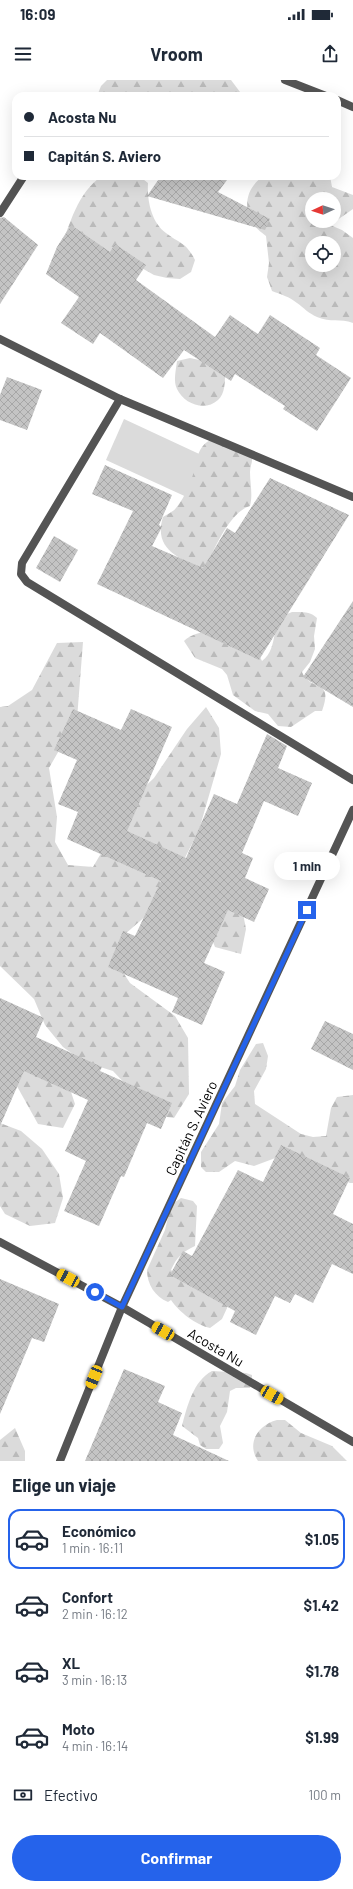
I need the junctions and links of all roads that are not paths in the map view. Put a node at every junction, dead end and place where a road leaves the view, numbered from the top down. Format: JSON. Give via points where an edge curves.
{"nodes":[{"id":1,"x":285,"y":80,"type":"edge"},
{"id":2,"x":316,"y":92,"type":"edge"},
{"id":3,"x":341,"y":102,"type":"edge"},
{"id":4,"x":353,"y":107,"type":"edge"},
{"id":5,"x":21,"y":180,"type":"edge"},
{"id":6,"x":0,"y":214,"type":"edge"},
{"id":7,"x":0,"y":339,"type":"edge"},
{"id":8,"x":120,"y":400,"type":"junction"},
{"id":9,"x":353,"y":497,"type":"edge"},
{"id":10,"x":353,"y":780,"type":"edge"},
{"id":11,"x":353,"y":810,"type":"edge"},
{"id":12,"x":0,"y":1242,"type":"edge"},
{"id":13,"x":122,"y":1307,"type":"junction"},
{"id":14,"x":353,"y":1442,"type":"edge"},
{"id":15,"x":60,"y":1461,"type":"edge"}],
"edges":[{"from":1,"to":2,"type":"street"},
{"from":3,"to":4,"type":"street"},
{"from":5,"to":6,"type":"street"},
{"from":7,"to":8,"type":"street"},
{"from":8,"to":9,"type":"street"},
{"from":8,"to":10,"type":"street","via":[[22,562],[21,574],[27,582]]},
{"from":11,"to":13,"type":"street","name":"Capitán S. Aviero"},
{"from":12,"to":13,"type":"street","name":"Acosta Nu"},
{"from":13,"to":14,"type":"street","name":"Acosta Nu"},
{"from":13,"to":15,"type":"street","name":"Capitán S. Aviero"}]}
